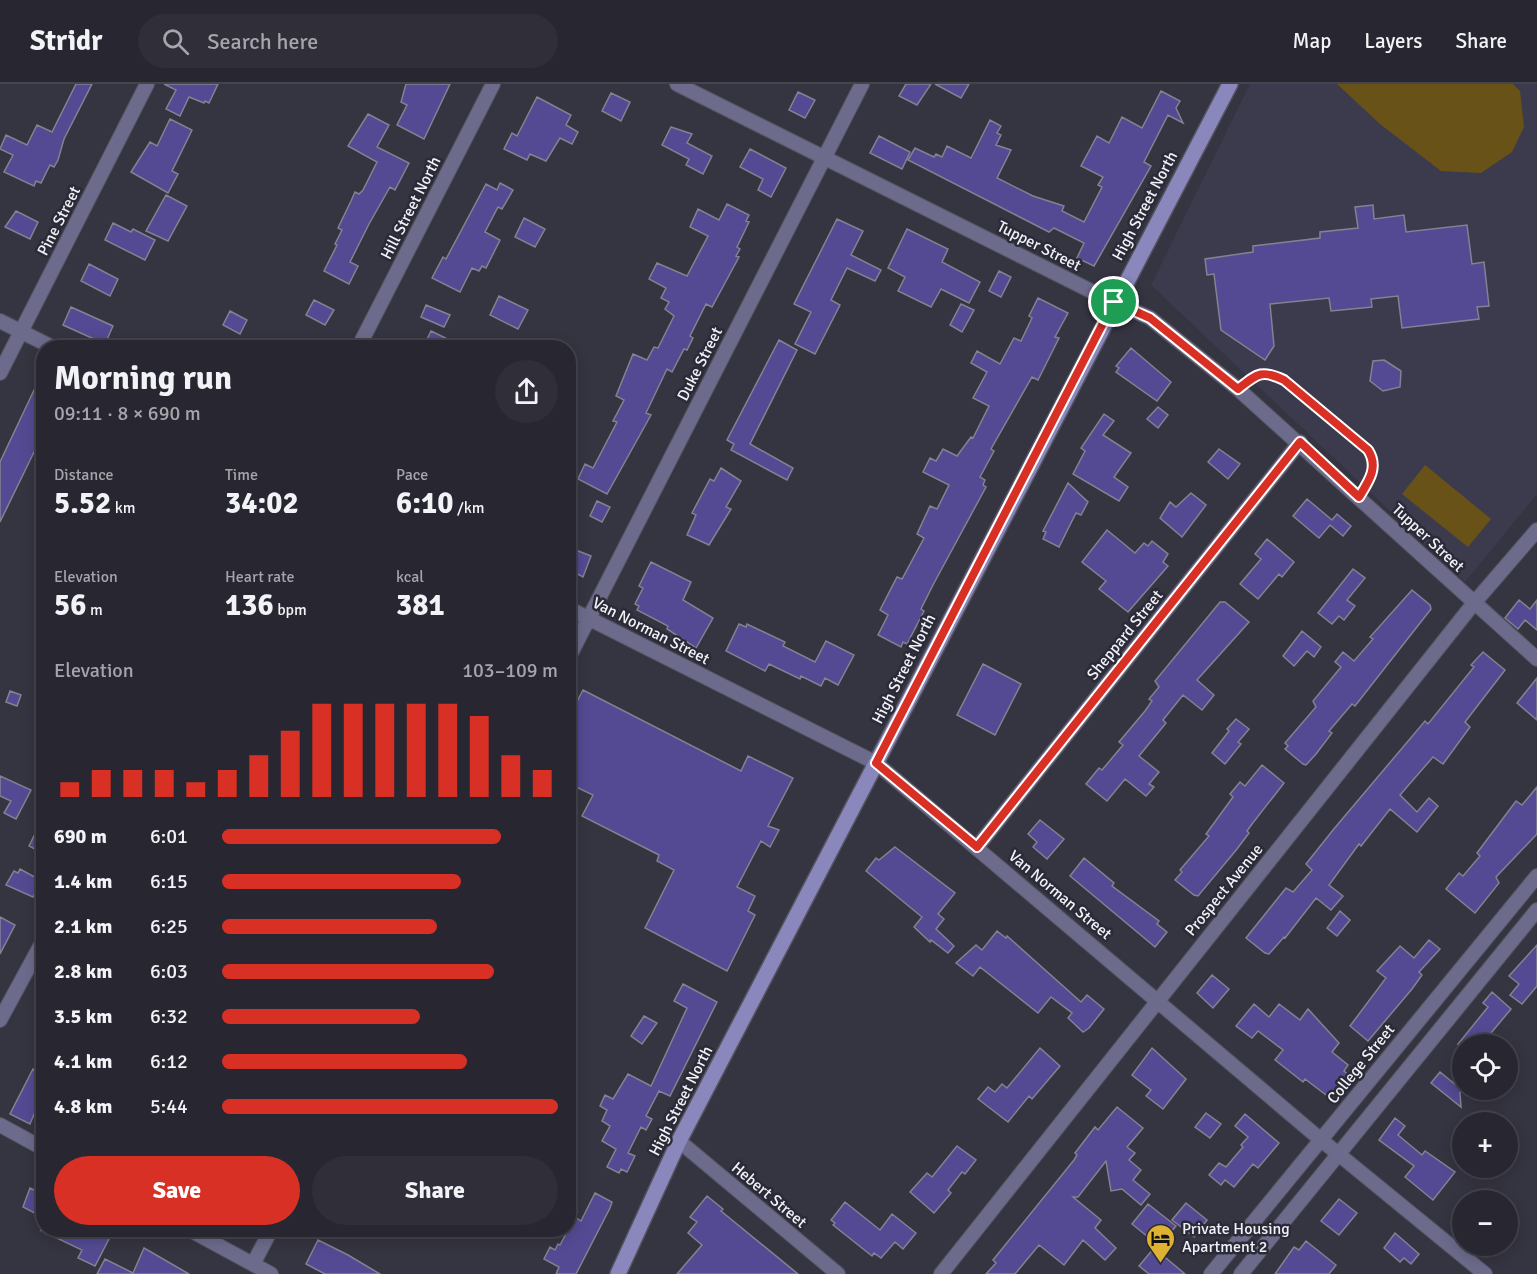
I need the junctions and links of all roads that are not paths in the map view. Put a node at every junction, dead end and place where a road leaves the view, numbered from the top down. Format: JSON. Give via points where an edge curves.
{"nodes":[{"id":1,"x":147,"y":84,"type":"edge"},
{"id":2,"x":493,"y":84,"type":"edge"},
{"id":3,"x":677,"y":84,"type":"edge"},
{"id":4,"x":862,"y":84,"type":"edge"},
{"id":5,"x":1230,"y":84,"type":"edge"},
{"id":6,"x":823,"y":158,"type":"junction"},
{"id":7,"x":1114,"y":302,"type":"junction"},
{"id":8,"x":0,"y":321,"type":"edge"},
{"id":9,"x":21,"y":332,"type":"junction"},
{"id":10,"x":38,"y":340,"type":"edge"},
{"id":11,"x":362,"y":340,"type":"edge"},
{"id":12,"x":0,"y":373,"type":"edge"},
{"id":13,"x":1238,"y":389,"type":"junction"},
{"id":14,"x":1300,"y":442,"type":"junction"},
{"id":15,"x":1359,"y":497,"type":"junction"},
{"id":16,"x":1537,"y":530,"type":"edge"},
{"id":17,"x":1474,"y":603,"type":"junction"},
{"id":18,"x":576,"y":612,"type":"edge"},
{"id":19,"x":589,"y":619,"type":"junction"},
{"id":20,"x":576,"y":644,"type":"edge"},
{"id":21,"x":1537,"y":659,"type":"edge"},
{"id":22,"x":876,"y":763,"type":"junction"},
{"id":23,"x":977,"y":847,"type":"junction"},
{"id":24,"x":1537,"y":876,"type":"edge"},
{"id":25,"x":1537,"y":910,"type":"edge"},
{"id":26,"x":36,"y":954,"type":"edge"},
{"id":27,"x":1158,"y":998,"type":"junction"},
{"id":28,"x":0,"y":1020,"type":"edge"},
{"id":29,"x":0,"y":1125,"type":"edge"},
{"id":30,"x":1320,"y":1139,"type":"junction"},
{"id":31,"x":679,"y":1141,"type":"junction"},
{"id":32,"x":36,"y":1145,"type":"edge"},
{"id":33,"x":1339,"y":1154,"type":"junction"},
{"id":34,"x":203,"y":1237,"type":"edge"},
{"id":35,"x":266,"y":1237,"type":"edge"},
{"id":36,"x":253,"y":1264,"type":"junction"},
{"id":37,"x":271,"y":1274,"type":"edge"},
{"id":38,"x":618,"y":1274,"type":"edge"},
{"id":39,"x":838,"y":1274,"type":"edge"},
{"id":40,"x":940,"y":1274,"type":"edge"},
{"id":41,"x":1211,"y":1274,"type":"edge"},
{"id":42,"x":1241,"y":1274,"type":"edge"},
{"id":43,"x":1485,"y":1274,"type":"edge"}],
"edges":[{"from":1,"to":9,"type":"street","name":"Pine Street"},
{"from":2,"to":11,"type":"street","name":"Hill Street North"},
{"from":3,"to":6,"type":"street","name":"Tupper Street"},
{"from":4,"to":6,"type":"street","name":"Duke Street"},
{"from":5,"to":7,"type":"main road","name":"High Street North"},
{"from":6,"to":7,"type":"street","name":"Tupper Street"},
{"from":6,"to":19,"type":"street","name":"Duke Street"},
{"from":7,"to":13,"type":"street","name":"Tupper Street","via":[[1150,318]]},
{"from":7,"to":22,"type":"main road","name":"High Street North"},
{"from":8,"to":9,"type":"street"},
{"from":9,"to":10,"type":"street"},
{"from":9,"to":12,"type":"street","name":"Pine Street"},
{"from":13,"to":14,"type":"street","name":"Tupper Street"},
{"from":13,"to":15,"type":"lane","via":[[1255,375],[1270,373],[1284,380],[1368,450],[1374,469]]},
{"from":14,"to":15,"type":"street","name":"Tupper Street"},
{"from":14,"to":23,"type":"street","name":"Sheppard Street"},
{"from":15,"to":17,"type":"street","name":"Tupper Street"},
{"from":16,"to":17,"type":"street","name":"Prospect Avenue"},
{"from":17,"to":21,"type":"street","name":"Tupper Street"},
{"from":17,"to":27,"type":"street","name":"Prospect Avenue"},
{"from":18,"to":19,"type":"street","name":"Van Norman Street"},
{"from":19,"to":20,"type":"street","name":"Duke Street"},
{"from":19,"to":22,"type":"street","name":"Van Norman Street"},
{"from":22,"to":23,"type":"street","name":"Van Norman Street"},
{"from":22,"to":31,"type":"main road","name":"High Street North"},
{"from":23,"to":27,"type":"street","name":"Van Norman Street"},
{"from":24,"to":30,"type":"street","name":"College Street"},
{"from":25,"to":33,"type":"street"},
{"from":26,"to":28,"type":"street"},
{"from":27,"to":30,"type":"street","name":"Van Norman Street"},
{"from":27,"to":40,"type":"street","name":"Prospect Avenue"},
{"from":29,"to":32,"type":"street"},
{"from":30,"to":33,"type":"street","name":"Van Norman Street"},
{"from":30,"to":41,"type":"street","name":"College Street"},
{"from":31,"to":38,"type":"main road","name":"High Street North"},
{"from":31,"to":39,"type":"street","name":"Hebert Street"},
{"from":33,"to":42,"type":"street"},
{"from":33,"to":43,"type":"street","name":"Van Norman Street"},
{"from":34,"to":36,"type":"street"},
{"from":35,"to":36,"type":"street"},
{"from":36,"to":37,"type":"street"}]}
